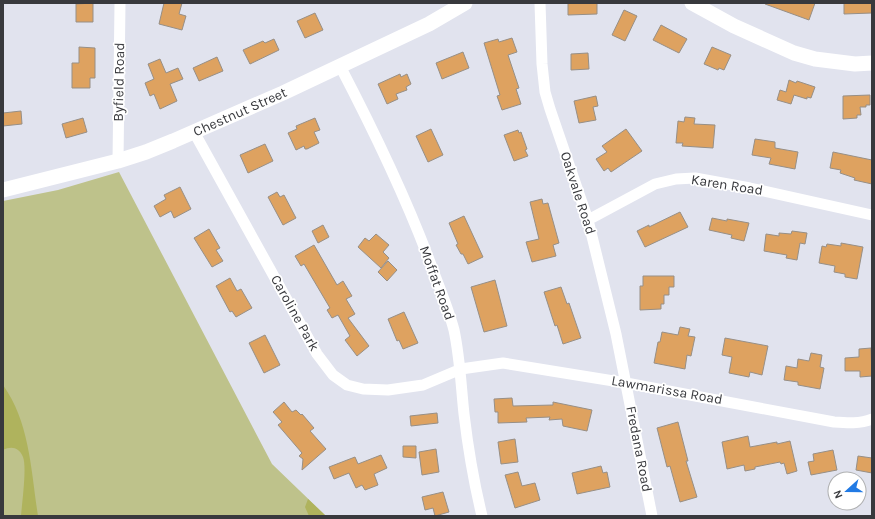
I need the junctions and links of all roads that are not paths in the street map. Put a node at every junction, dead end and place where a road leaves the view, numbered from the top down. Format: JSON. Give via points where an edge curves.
{"nodes":[{"id":1,"x":120,"y":3,"type":"edge"},
{"id":2,"x":466,"y":3,"type":"edge"},
{"id":3,"x":540,"y":3,"type":"edge"},
{"id":4,"x":692,"y":3,"type":"edge"},
{"id":5,"x":872,"y":63,"type":"edge"},
{"id":6,"x":340,"y":66,"type":"junction"},
{"id":7,"x":194,"y":132,"type":"junction"},
{"id":8,"x":118,"y":161,"type":"junction"},
{"id":9,"x":3,"y":190,"type":"edge"},
{"id":10,"x":872,"y":215,"type":"edge"},
{"id":11,"x":588,"y":220,"type":"junction"},
{"id":12,"x":461,"y":369,"type":"junction"},
{"id":13,"x":626,"y":383,"type":"junction"},
{"id":14,"x":872,"y":419,"type":"edge"},
{"id":15,"x":482,"y":516,"type":"edge"},
{"id":16,"x":652,"y":516,"type":"edge"}],
"edges":[{"from":1,"to":8,"type":"street","name":"Byfield Road"},
{"from":2,"to":6,"type":"main road","name":"Chestnut Street","via":[[429,24]]},
{"from":3,"to":11,"type":"street","name":"Oakvale Road","via":[[545,92]]},
{"from":4,"to":5,"type":"main road","via":[[734,26],[794,53],[815,59],[855,64]]},
{"from":6,"to":7,"type":"main road","name":"Chestnut Street"},
{"from":6,"to":12,"type":"street","name":"Moffat Road","via":[[375,134],[425,247],[454,329]]},
{"from":7,"to":8,"type":"main road","name":"Chestnut Street"},
{"from":7,"to":12,"type":"street","name":"Caroline Park","via":[[317,354],[333,375],[347,385],[388,390],[423,385]]},
{"from":8,"to":9,"type":"main road","name":"Chestnut Street"},
{"from":10,"to":11,"type":"street","name":"Karen Road","via":[[694,178],[655,184]]},
{"from":11,"to":13,"type":"street","name":"Oakvale Road"},
{"from":12,"to":13,"type":"street","name":"Lawmarissa Road","via":[[503,363]]},
{"from":12,"to":15,"type":"street","name":"Moffat Road","via":[[464,414],[475,490]]},
{"from":13,"to":14,"type":"street","name":"Lawmarissa Road","via":[[834,422],[864,422]]},
{"from":13,"to":16,"type":"street","name":"Fredana Road"}]}
